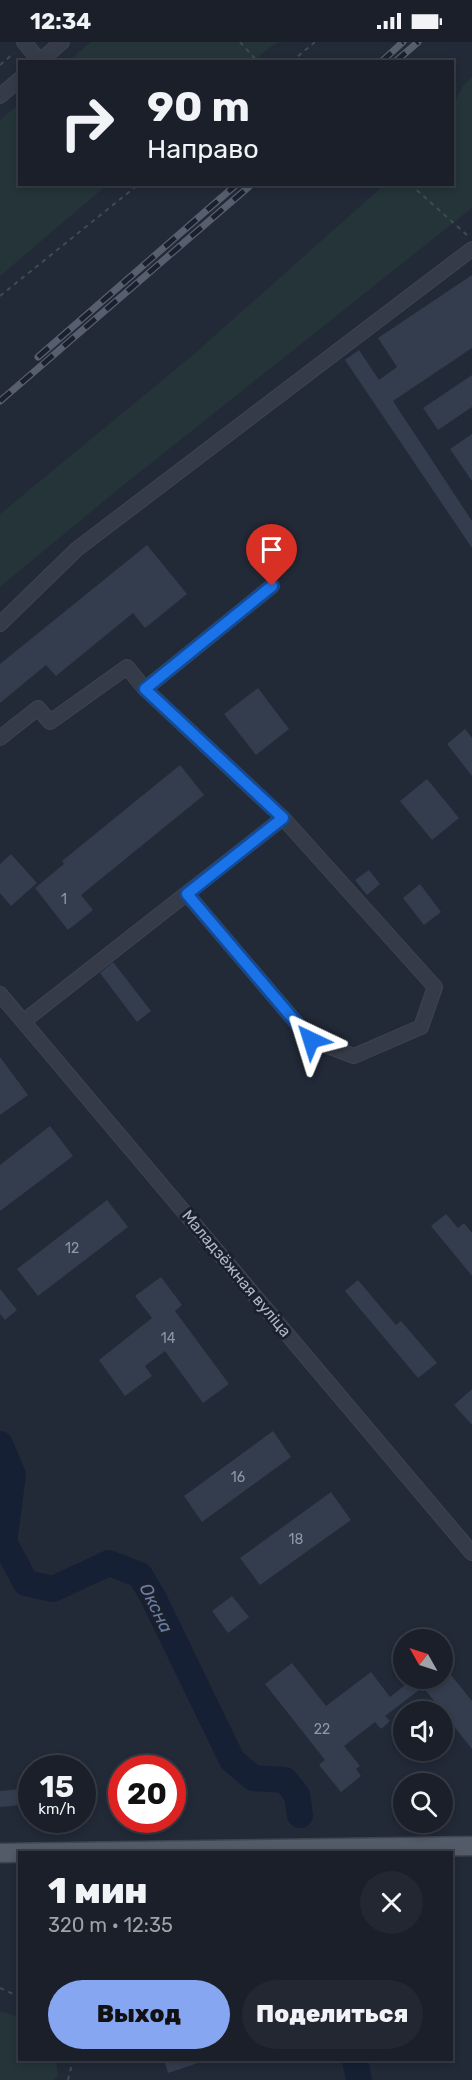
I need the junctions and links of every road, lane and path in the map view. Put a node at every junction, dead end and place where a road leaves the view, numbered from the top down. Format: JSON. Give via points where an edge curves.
{"nodes":[{"id":1,"x":24,"y":42,"type":"edge"},
{"id":2,"x":62,"y":42,"type":"edge"},
{"id":3,"x":240,"y":42,"type":"edge"},
{"id":4,"x":315,"y":42,"type":"edge"},
{"id":5,"x":39,"y":60,"type":"edge"},
{"id":6,"x":41,"y":60,"type":"edge"},
{"id":7,"x":256,"y":60,"type":"edge"},
{"id":8,"x":293,"y":60,"type":"edge"},
{"id":9,"x":18,"y":81,"type":"edge"},
{"id":10,"x":0,"y":96,"type":"edge"},
{"id":11,"x":137,"y":186,"type":"edge"},
{"id":12,"x":412,"y":186,"type":"edge"},
{"id":13,"x":472,"y":240,"type":"edge"},
{"id":14,"x":472,"y":249,"type":"edge"},
{"id":15,"x":0,"y":297,"type":"edge"},
{"id":16,"x":272,"y":586,"type":"dead end"},
{"id":17,"x":0,"y":624,"type":"edge"},
{"id":18,"x":145,"y":689,"type":"junction"},
{"id":19,"x":0,"y":738,"type":"edge"},
{"id":20,"x":283,"y":818,"type":"junction"},
{"id":21,"x":187,"y":894,"type":"junction"},
{"id":22,"x":0,"y":994,"type":"edge"},
{"id":23,"x":24,"y":1021,"type":"junction"},
{"id":24,"x":472,"y":1553,"type":"edge"},
{"id":25,"x":472,"y":1846,"type":"edge"},
{"id":26,"x":135,"y":1851,"type":"edge"},
{"id":27,"x":0,"y":1853,"type":"edge"},
{"id":28,"x":18,"y":1853,"type":"edge"},
{"id":29,"x":0,"y":1988,"type":"edge"},
{"id":30,"x":18,"y":1996,"type":"edge"},
{"id":31,"x":73,"y":2061,"type":"edge"},
{"id":32,"x":68,"y":2080,"type":"edge"}],
"edges":[{"from":1,"to":5,"type":"street"},
{"from":2,"to":6,"type":"street"},
{"from":3,"to":7,"type":"path"},
{"from":4,"to":8,"type":"path"},
{"from":9,"to":10,"type":"street"},
{"from":11,"to":15,"type":"path"},
{"from":12,"to":13,"type":"path"},
{"from":14,"to":17,"type":"street","via":[[77,549]]},
{"from":16,"to":18,"type":"street"},
{"from":18,"to":19,"type":"street","via":[[127,667],[50,722],[38,708]]},
{"from":18,"to":20,"type":"street"},
{"from":20,"to":21,"type":"street"},
{"from":20,"to":21,"type":"street","via":[[435,987],[421,1027],[354,1056],[311,1040]]},
{"from":21,"to":23,"type":"street"},
{"from":22,"to":23,"type":"street","name":"Маладзёжная вуліца"},
{"from":23,"to":24,"type":"street","name":"Маладзёжная вуліца"},
{"from":25,"to":26,"type":"main road"},
{"from":27,"to":28,"type":"main road"},
{"from":29,"to":30,"type":"path"},
{"from":31,"to":32,"type":"path"}]}
